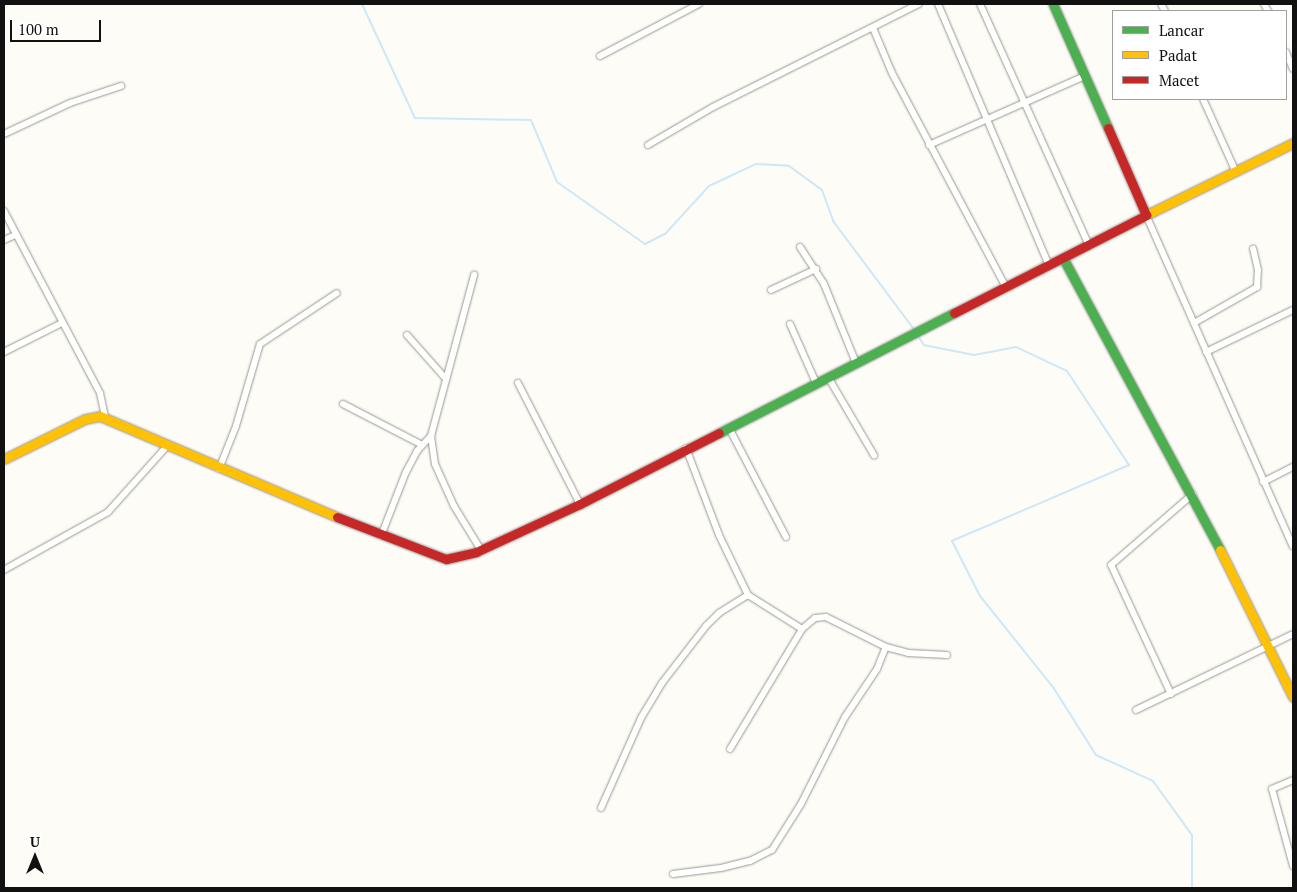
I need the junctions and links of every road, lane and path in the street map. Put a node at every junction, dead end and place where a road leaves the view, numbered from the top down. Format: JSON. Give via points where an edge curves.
{"nodes":[{"id":1,"x":699,"y":4,"type":"edge"},
{"id":2,"x":919,"y":4,"type":"edge"},
{"id":3,"x":938,"y":4,"type":"edge"},
{"id":4,"x":980,"y":4,"type":"edge"},
{"id":5,"x":1053,"y":4,"type":"edge"},
{"id":6,"x":873,"y":28,"type":"junction"},
{"id":7,"x":1287,"y":55,"type":"edge"},
{"id":8,"x":600,"y":56,"type":"dead end"},
{"id":9,"x":1293,"y":70,"type":"edge"},
{"id":10,"x":1085,"y":76,"type":"junction"},
{"id":11,"x":120,"y":86,"type":"dead end"},
{"id":12,"x":1203,"y":100,"type":"edge"},
{"id":13,"x":1024,"y":104,"type":"junction"},
{"id":14,"x":986,"y":120,"type":"junction"},
{"id":15,"x":4,"y":134,"type":"edge"},
{"id":16,"x":1293,"y":143,"type":"edge"},
{"id":17,"x":648,"y":145,"type":"dead end"},
{"id":18,"x":929,"y":146,"type":"junction"},
{"id":19,"x":1236,"y":172,"type":"junction"},
{"id":20,"x":4,"y":212,"type":"edge"},
{"id":21,"x":1146,"y":215,"type":"junction"},
{"id":22,"x":15,"y":235,"type":"junction"},
{"id":23,"x":4,"y":240,"type":"edge"},
{"id":24,"x":1089,"y":245,"type":"junction"},
{"id":25,"x":800,"y":247,"type":"dead end"},
{"id":26,"x":1253,"y":249,"type":"dead end"},
{"id":27,"x":1063,"y":258,"type":"junction"},
{"id":28,"x":1049,"y":266,"type":"junction"},
{"id":29,"x":816,"y":269,"type":"junction"},
{"id":30,"x":474,"y":275,"type":"dead end"},
{"id":31,"x":1006,"y":287,"type":"junction"},
{"id":32,"x":771,"y":290,"type":"dead end"},
{"id":33,"x":337,"y":293,"type":"dead end"},
{"id":34,"x":1293,"y":310,"type":"edge"},
{"id":35,"x":62,"y":323,"type":"junction"},
{"id":36,"x":1194,"y":323,"type":"junction"},
{"id":37,"x":790,"y":324,"type":"dead end"},
{"id":38,"x":407,"y":335,"type":"dead end"},
{"id":39,"x":4,"y":352,"type":"edge"},
{"id":40,"x":1206,"y":352,"type":"junction"},
{"id":41,"x":856,"y":363,"type":"junction"},
{"id":42,"x":828,"y":377,"type":"junction"},
{"id":43,"x":446,"y":379,"type":"junction"},
{"id":44,"x":518,"y":383,"type":"dead end"},
{"id":45,"x":816,"y":383,"type":"junction"},
{"id":46,"x":342,"y":404,"type":"dead end"},
{"id":47,"x":106,"y":417,"type":"junction"},
{"id":48,"x":728,"y":428,"type":"junction"},
{"id":49,"x":431,"y":436,"type":"junction"},
{"id":50,"x":422,"y":445,"type":"junction"},
{"id":51,"x":168,"y":446,"type":"junction"},
{"id":52,"x":686,"y":448,"type":"junction"},
{"id":53,"x":874,"y":456,"type":"dead end"},
{"id":54,"x":4,"y":459,"type":"edge"},
{"id":55,"x":1293,"y":467,"type":"edge"},
{"id":56,"x":219,"y":469,"type":"junction"},
{"id":57,"x":1263,"y":482,"type":"junction"},
{"id":58,"x":1192,"y":494,"type":"junction"},
{"id":59,"x":580,"y":504,"type":"junction"},
{"id":60,"x":381,"y":536,"type":"junction"},
{"id":61,"x":786,"y":537,"type":"dead end"},
{"id":62,"x":1293,"y":546,"type":"edge"},
{"id":63,"x":481,"y":550,"type":"junction"},
{"id":64,"x":4,"y":570,"type":"edge"},
{"id":65,"x":748,"y":595,"type":"junction"},
{"id":66,"x":802,"y":629,"type":"junction"},
{"id":67,"x":1293,"y":634,"type":"edge"},
{"id":68,"x":1267,"y":646,"type":"junction"},
{"id":69,"x":886,"y":647,"type":"junction"},
{"id":70,"x":947,"y":655,"type":"dead end"},
{"id":71,"x":1171,"y":694,"type":"junction"},
{"id":72,"x":1293,"y":697,"type":"edge"},
{"id":73,"x":1136,"y":710,"type":"dead end"},
{"id":74,"x":730,"y":750,"type":"dead end"},
{"id":75,"x":1293,"y":780,"type":"edge"},
{"id":76,"x":602,"y":808,"type":"dead end"},
{"id":77,"x":1293,"y":866,"type":"edge"},
{"id":78,"x":673,"y":874,"type":"dead end"}],
"edges":[{"from":1,"to":8,"type":"street"},
{"from":2,"to":6,"type":"street"},
{"from":3,"to":14,"type":"street"},
{"from":4,"to":13,"type":"street"},
{"from":5,"to":10,"type":"main road"},
{"from":6,"to":17,"type":"street","via":[[713,107]]},
{"from":6,"to":18,"type":"street"},
{"from":7,"to":9,"type":"street"},
{"from":10,"to":13,"type":"street"},
{"from":10,"to":21,"type":"main road"},
{"from":11,"to":15,"type":"street","via":[[70,103]]},
{"from":12,"to":19,"type":"street"},
{"from":13,"to":14,"type":"street"},
{"from":13,"to":24,"type":"street"},
{"from":14,"to":18,"type":"street"},
{"from":14,"to":28,"type":"street"},
{"from":16,"to":19,"type":"main road"},
{"from":18,"to":31,"type":"street"},
{"from":19,"to":21,"type":"main road"},
{"from":20,"to":22,"type":"street"},
{"from":21,"to":24,"type":"main road"},
{"from":21,"to":36,"type":"street"},
{"from":22,"to":23,"type":"street"},
{"from":22,"to":35,"type":"street"},
{"from":24,"to":27,"type":"main road"},
{"from":25,"to":29,"type":"street"},
{"from":26,"to":36,"type":"street","via":[[1258,270],[1257,287]]},
{"from":27,"to":28,"type":"main road"},
{"from":27,"to":58,"type":"main road"},
{"from":28,"to":31,"type":"main road"},
{"from":29,"to":32,"type":"street"},
{"from":29,"to":41,"type":"street"},
{"from":30,"to":43,"type":"street"},
{"from":31,"to":41,"type":"main road"},
{"from":33,"to":56,"type":"street","via":[[260,344],[236,426]]},
{"from":34,"to":40,"type":"street"},
{"from":35,"to":39,"type":"street"},
{"from":35,"to":47,"type":"street","via":[[100,393]]},
{"from":36,"to":40,"type":"street"},
{"from":37,"to":45,"type":"street"},
{"from":38,"to":43,"type":"street"},
{"from":40,"to":57,"type":"street"},
{"from":41,"to":42,"type":"main road"},
{"from":42,"to":45,"type":"main road"},
{"from":42,"to":53,"type":"street"},
{"from":43,"to":49,"type":"street"},
{"from":44,"to":59,"type":"street"},
{"from":45,"to":48,"type":"main road"},
{"from":46,"to":50,"type":"street"},
{"from":47,"to":51,"type":"main road"},
{"from":47,"to":54,"type":"main road","via":[[85,419]]},
{"from":48,"to":52,"type":"main road"},
{"from":48,"to":61,"type":"street"},
{"from":49,"to":50,"type":"street"},
{"from":49,"to":63,"type":"street","via":[[433,460],[454,506]]},
{"from":50,"to":60,"type":"street","via":[[406,472]]},
{"from":51,"to":56,"type":"main road"},
{"from":51,"to":64,"type":"street","via":[[108,512]]},
{"from":52,"to":59,"type":"main road"},
{"from":52,"to":65,"type":"street","via":[[719,535]]},
{"from":55,"to":57,"type":"street"},
{"from":56,"to":60,"type":"main road"},
{"from":57,"to":62,"type":"street"},
{"from":58,"to":68,"type":"main road"},
{"from":58,"to":71,"type":"street","via":[[1110,567]]},
{"from":59,"to":63,"type":"main road"},
{"from":60,"to":63,"type":"main road","via":[[446,558]]},
{"from":65,"to":66,"type":"street"},
{"from":65,"to":76,"type":"street","via":[[719,613],[706,626],[662,683],[641,718]]},
{"from":66,"to":69,"type":"street","via":[[809,621],[823,616]]},
{"from":66,"to":74,"type":"street"},
{"from":67,"to":68,"type":"street"},
{"from":68,"to":71,"type":"street"},
{"from":68,"to":72,"type":"main road"},
{"from":69,"to":70,"type":"street","via":[[920,656]]},
{"from":69,"to":78,"type":"street","via":[[877,669],[845,716],[801,804],[772,850],[750,861]]},
{"from":71,"to":73,"type":"street"},
{"from":75,"to":77,"type":"street","via":[[1274,786],[1272,792]]}]}
